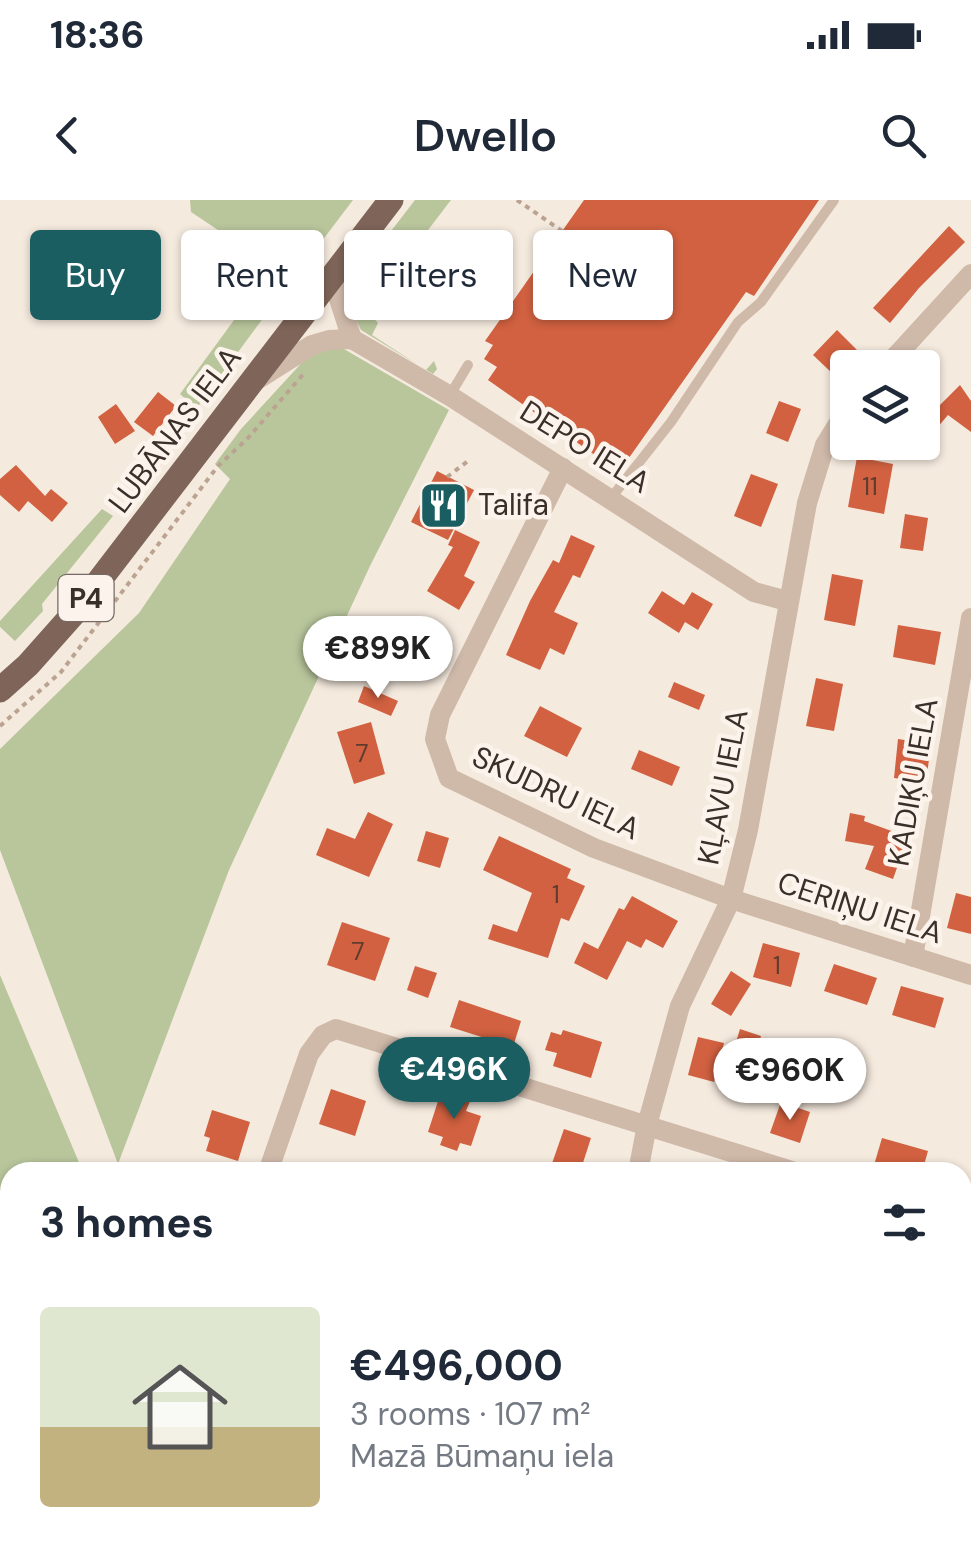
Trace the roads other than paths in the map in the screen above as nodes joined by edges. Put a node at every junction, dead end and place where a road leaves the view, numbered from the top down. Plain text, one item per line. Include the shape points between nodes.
1 (391, 200) edge
2 (834, 200) edge
3 (338, 270) junction
4 (971, 274) edge
5 (352, 339) junction
6 (901, 350) edge
7 (468, 365) dead end
8 (253, 382) junction
9 (450, 396) junction
10 (830, 436) edge
11 (562, 468) junction
12 (611, 498) junction
13 (788, 601) junction
14 (971, 618) edge
15 (0, 690) edge
16 (731, 899) junction
17 (913, 957) junction
18 (971, 976) edge
19 (647, 1126) junction
20 (271, 1162) edge
21 (640, 1162) edge
22 (763, 1162) edge

1 - 3 main road, LUBĀNAS IELA / P4
2 - 12 lane
3 - 5 street via 337,293
3 - 8 main road, LUBĀNAS IELA / P4
4 - 6 street
5 - 8 street via 312,345
5 - 9 street, DEPO IELA
7 - 9 lane
8 - 15 main road, LUBĀNAS IELA / P4 via 76,611
9 - 11 street, DEPO IELA
10 - 13 street, KĻAVU IELA via 807,503
11 - 12 street, DEPO IELA
11 - 16 street, SKUDRU IELA via 440,715 435,739 441,758 449,778 594,848
12 - 13 street, DEPO IELA via 754,592
13 - 16 street, KĻAVU IELA
14 - 17 street, KADIĶU IELA
16 - 17 street, CERIŅU IELA
16 - 19 street, KĻAVU IELA via 680,1006
17 - 18 street, CERIŅU IELA
19 - 20 street via 336,1029 308,1054
19 - 21 street, KĻAVU IELA
19 - 22 street

